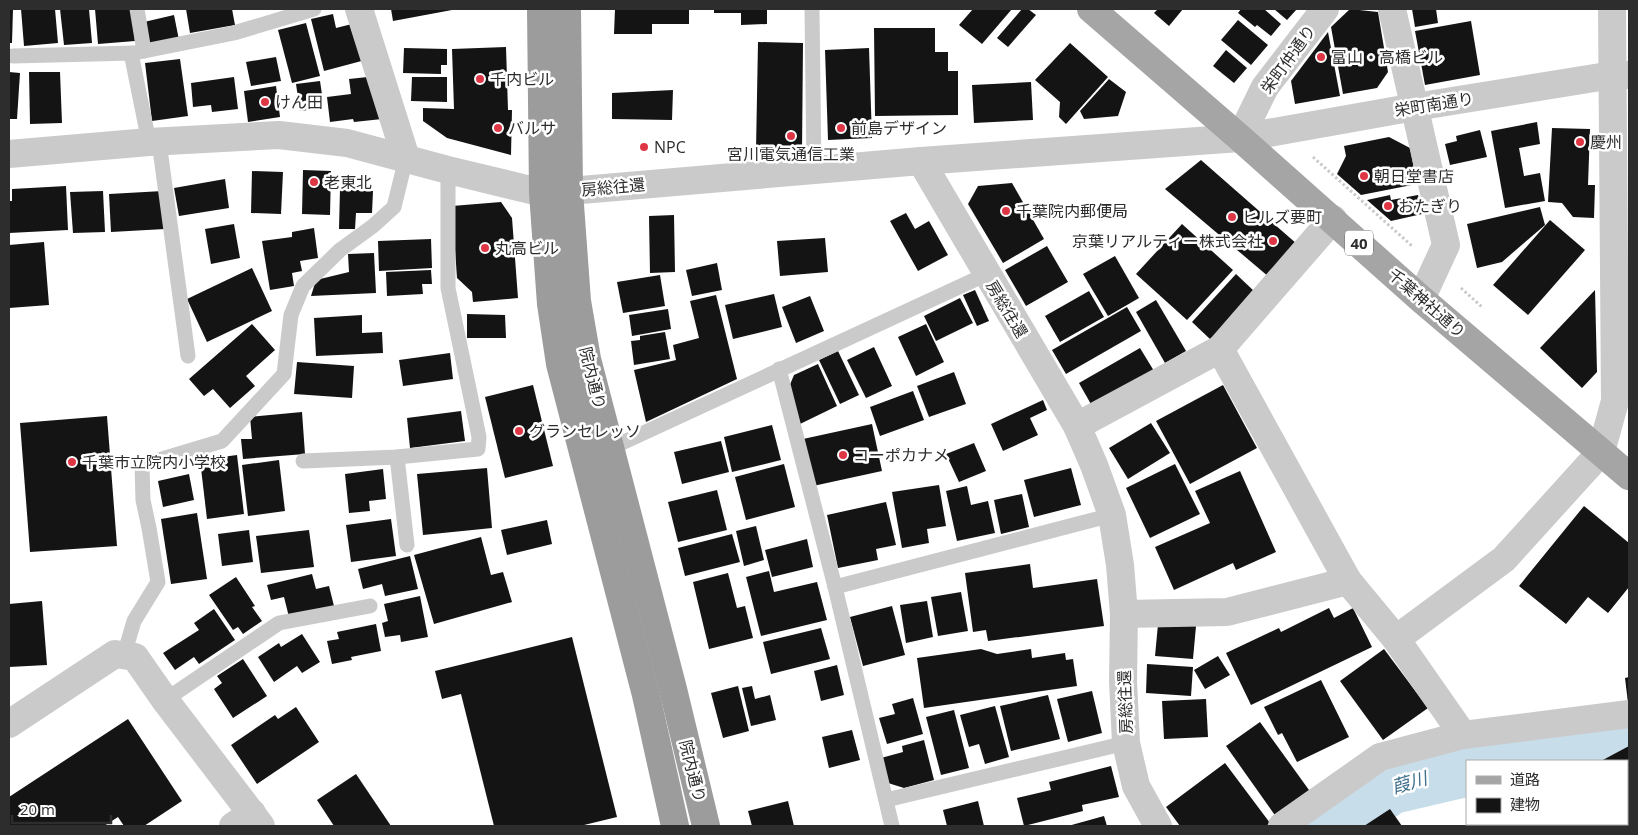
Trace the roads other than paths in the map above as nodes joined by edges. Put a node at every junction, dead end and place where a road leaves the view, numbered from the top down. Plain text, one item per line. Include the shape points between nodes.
1 (137, 9) edge
2 (314, 9) edge
3 (359, 9) edge
4 (541, 9) edge
5 (567, 9) edge
6 (812, 9) edge
7 (1091, 9) edge
8 (1325, 9) edge
9 (1392, 9) edge
10 (1612, 9) edge
11 (138, 52) junction
12 (12, 56) dead end
13 (1621, 75) edge
14 (1415, 107) junction
15 (1240, 138) junction
16 (154, 142) junction
17 (9, 154) edge
18 (406, 158) junction
19 (922, 161) junction
20 (448, 170) junction
21 (814, 171) junction
22 (556, 192) junction
23 (1333, 219) junction
24 (987, 274) junction
25 (1421, 299) junction
26 (1220, 349) junction
27 (188, 356) dead end
28 (779, 369) junction
29 (1077, 426) junction
30 (611, 448) junction
31 (1601, 452) junction
32 (397, 457) junction
33 (303, 461) dead end
34 (1629, 476) edge
35 (1112, 515) junction
36 (407, 545) dead end
37 (1348, 581) junction
38 (835, 587) junction
39 (370, 606) dead end
40 (1124, 614) junction
41 (1396, 639) junction
42 (124, 655) junction
43 (165, 700) junction
44 (1629, 714) edge
45 (9, 724) edge
46 (1463, 735) junction
47 (1126, 743) junction
48 (886, 800) junction
49 (249, 822) edge
50 (675, 826) edge
51 (706, 826) edge
52 (892, 826) edge
53 (1158, 826) edge
54 (1282, 826) edge

1 - 11 lane
2 - 11 lane via 234,33
3 - 18 street
4 - 22 highway, 院内通り
5 - 22 highway, 院内通り
6 - 21 lane
7 - 15 main road, 千葉神社通り / 40
8 - 15 street, 栄町仲通り via 1265,87
9 - 14 street
10 - 13 street
11 - 12 lane
11 - 16 lane
13 - 14 street, 栄町南通り
13 - 31 street via 1615,401
14 - 15 street, 栄町南通り
14 - 25 street via 1446,245
15 - 19 street, 栄町南通り
15 - 23 main road, 千葉神社通り / 40
16 - 17 street, 房総往還
16 - 18 street, 房総往還 via 279,135 347,143
16 - 27 lane
18 - 20 street, 房総往還
18 - 42 lane via 394,207 340,250 303,286 292,315 284,374 222,441 142,465 143,500 158,582 134,621
19 - 21 street, 房総往還
19 - 24 street, 房総往還
20 - 22 street, 房総往還
20 - 32 lane via 448,288 479,437 478,449
21 - 22 street, 房総往還
22 - 30 highway, 院内通り via 587,359
22 - 50 highway, 院内通り via 550,304 560,364 646,694
23 - 25 main road, 千葉神社通り / 40
23 - 26 street
24 - 28 lane
24 - 29 street, 房総往還
25 - 31 main road, 千葉神社通り / 40
26 - 29 street
26 - 37 street
28 - 30 lane
28 - 38 lane
29 - 35 street, 房総往還
30 - 51 highway, 院内通り
31 - 34 main road, 千葉神社通り / 40
31 - 41 street via 1504,559
32 - 33 lane
32 - 36 lane
35 - 38 lane
35 - 40 street, 房総往還
37 - 40 street via 1226,612
37 - 41 street
38 - 48 lane
39 - 43 lane via 279,623
40 - 47 street, 房総往還
41 - 46 street
42 - 43 street via 135,657
42 - 45 street via 115,654
43 - 49 street
44 - 46 street
46 - 54 street via 1380,757
47 - 48 lane
47 - 53 street, 房総往還 via 1136,786
48 - 52 lane

